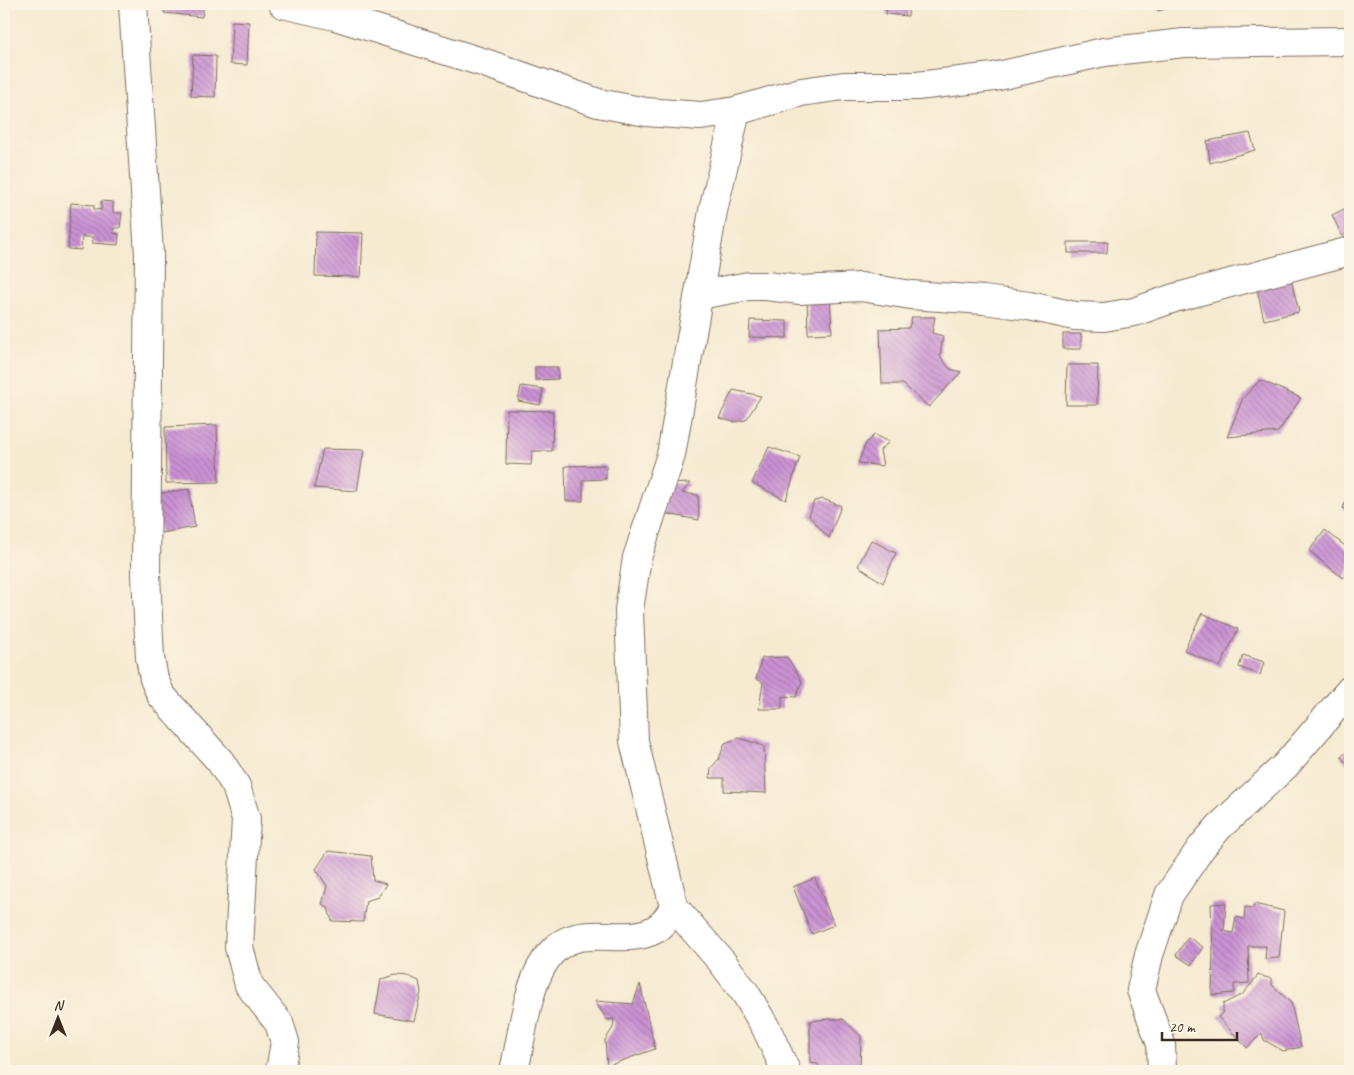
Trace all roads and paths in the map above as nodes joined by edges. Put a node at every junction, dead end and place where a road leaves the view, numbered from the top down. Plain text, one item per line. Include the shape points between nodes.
1 (133, 4) edge
2 (283, 4) edge
3 (1350, 41) edge
4 (736, 111) junction
5 (1350, 251) edge
6 (699, 295) junction
7 (1350, 690) edge
8 (674, 907) junction
9 (280, 1071) edge
10 (514, 1071) edge
11 (786, 1071) edge
12 (1162, 1071) edge

1 - 9 street via 148,254 146,574 150,658 161,695 220,761 236,786 246,819 239,947 249,985 279,1023 284,1042
2 - 4 street via 335,16 598,102 646,112 682,115
3 - 4 street via 1184,43 1104,52 994,77 917,86 844,86 801,92
4 - 6 street via 713,211
5 - 6 street via 1174,298 1134,312 1104,317 1075,316 1029,306 860,287 800,290 749,286
6 - 8 street via 671,455 637,558 629,610 634,741
7 - 12 street via 1286,765 1213,834 1168,895 1141,990 1161,1044
8 - 10 street via 655,930 640,935 592,935 565,941 546,959 536,977
8 - 11 street via 746,994

